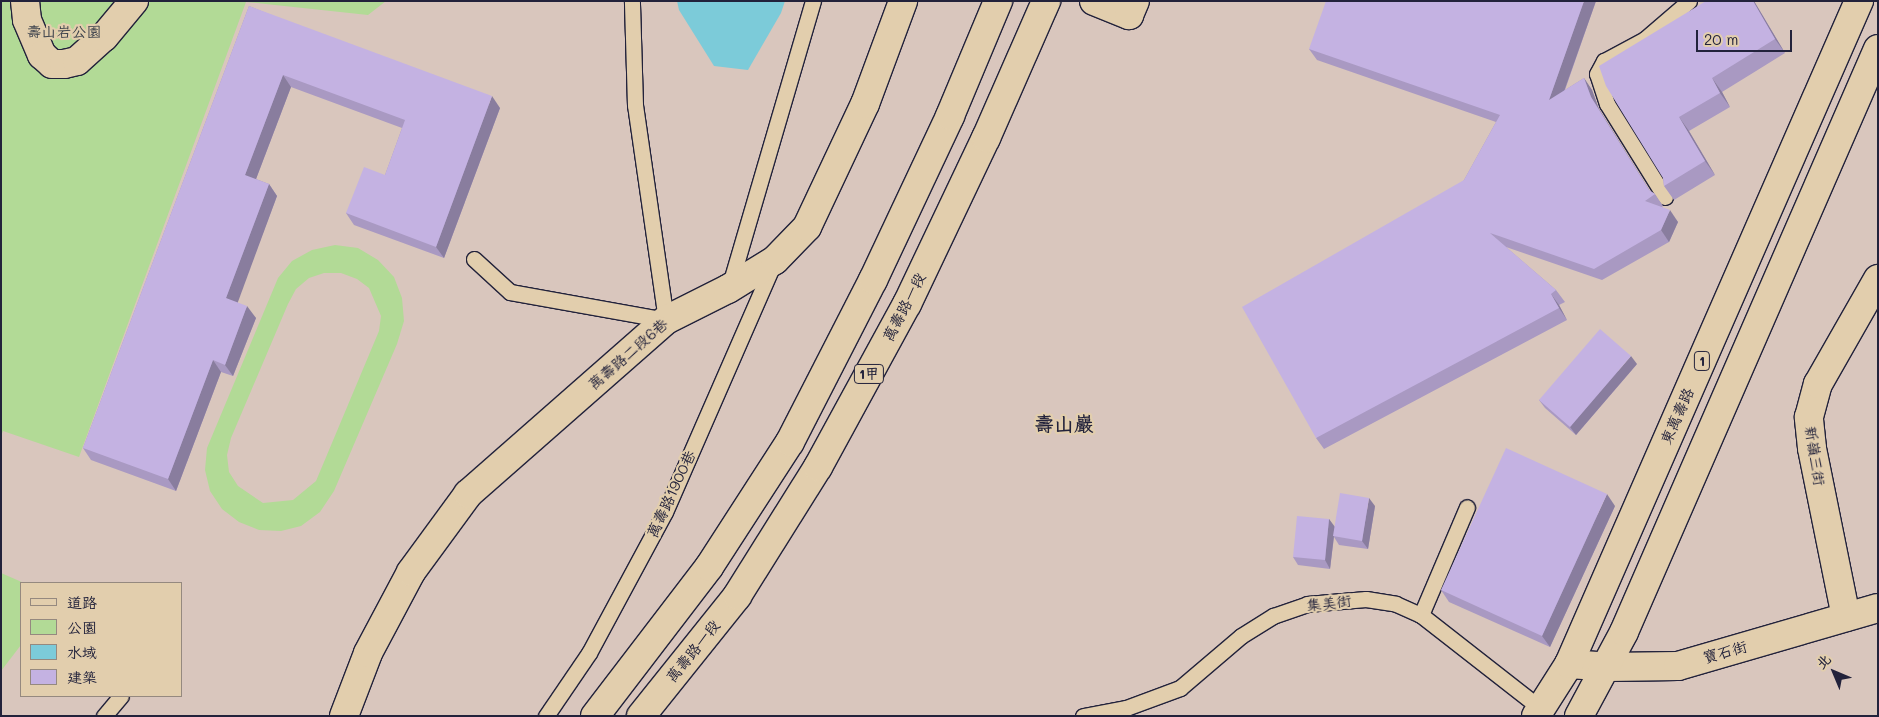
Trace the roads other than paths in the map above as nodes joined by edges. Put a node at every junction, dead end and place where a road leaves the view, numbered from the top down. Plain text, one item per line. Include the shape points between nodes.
1 (25, 1) edge
2 (134, 1) edge
3 (632, 1) edge
4 (813, 1) edge
5 (903, 1) edge
6 (998, 1) edge
7 (1046, 1) edge
8 (1094, 1) edge
9 (1135, 1) edge
10 (1689, 1) edge
11 (1859, 1) edge
12 (1878, 49) edge
13 (1665, 197) edge
14 (474, 259) dead end
15 (774, 260) junction
16 (1878, 278) edge
17 (728, 289) junction
18 (666, 320) junction
19 (1467, 507) dead end
20 (1878, 608) edge
21 (1421, 615) junction
22 (1846, 617) junction
23 (1569, 664) junction
24 (1608, 667) junction
25 (120, 697) edge
26 (1542, 713) edge
27 (104, 716) edge
28 (344, 716) edge
29 (546, 716) edge
30 (595, 716) edge
31 (641, 716) edge
32 (1082, 716) edge
33 (1579, 716) edge

1 - 2 main road via 27,20 42,55 52,64 77,61 104,37
3 - 18 lane via 635,105
4 - 17 lane
5 - 15 main road, 萬壽路二段6巷 via 865,104 807,228
6 - 30 main road, 1甲 via 950,116 873,280 790,442 708,568
7 - 31 main road, 萬壽路一段 / 1甲 via 986,138 907,304 818,467 737,596
8 - 9 main road via 1129,15
10 - 13 lane via 1645,39 1604,60 1597,74 1608,104
11 - 23 main road, 東萬壽路 / 1
12 - 24 main road
14 - 18 lane via 510,292
15 - 17 main road, 萬壽路二段6巷
15 - 29 lane, 萬壽路1900巷 via 665,512 589,653
16 - 22 main road, 新嶺三街 via 1818,384 1808,417
17 - 18 main road, 萬壽路二段6巷
18 - 28 main road, 萬壽路二段6巷 via 468,494 411,572 368,653
19 - 21 lane
20 - 22 main road, 寶石街
21 - 26 lane, 集美街
21 - 32 lane, 集美街 via 1396,604 1366,599 1307,604 1273,616 1241,636 1180,688 1126,708
22 - 24 main road, 寶石街 via 1678,666
23 - 24 main road, 寶石街
23 - 26 main road, 東萬壽路 / 1
24 - 33 main road
25 - 27 lane

